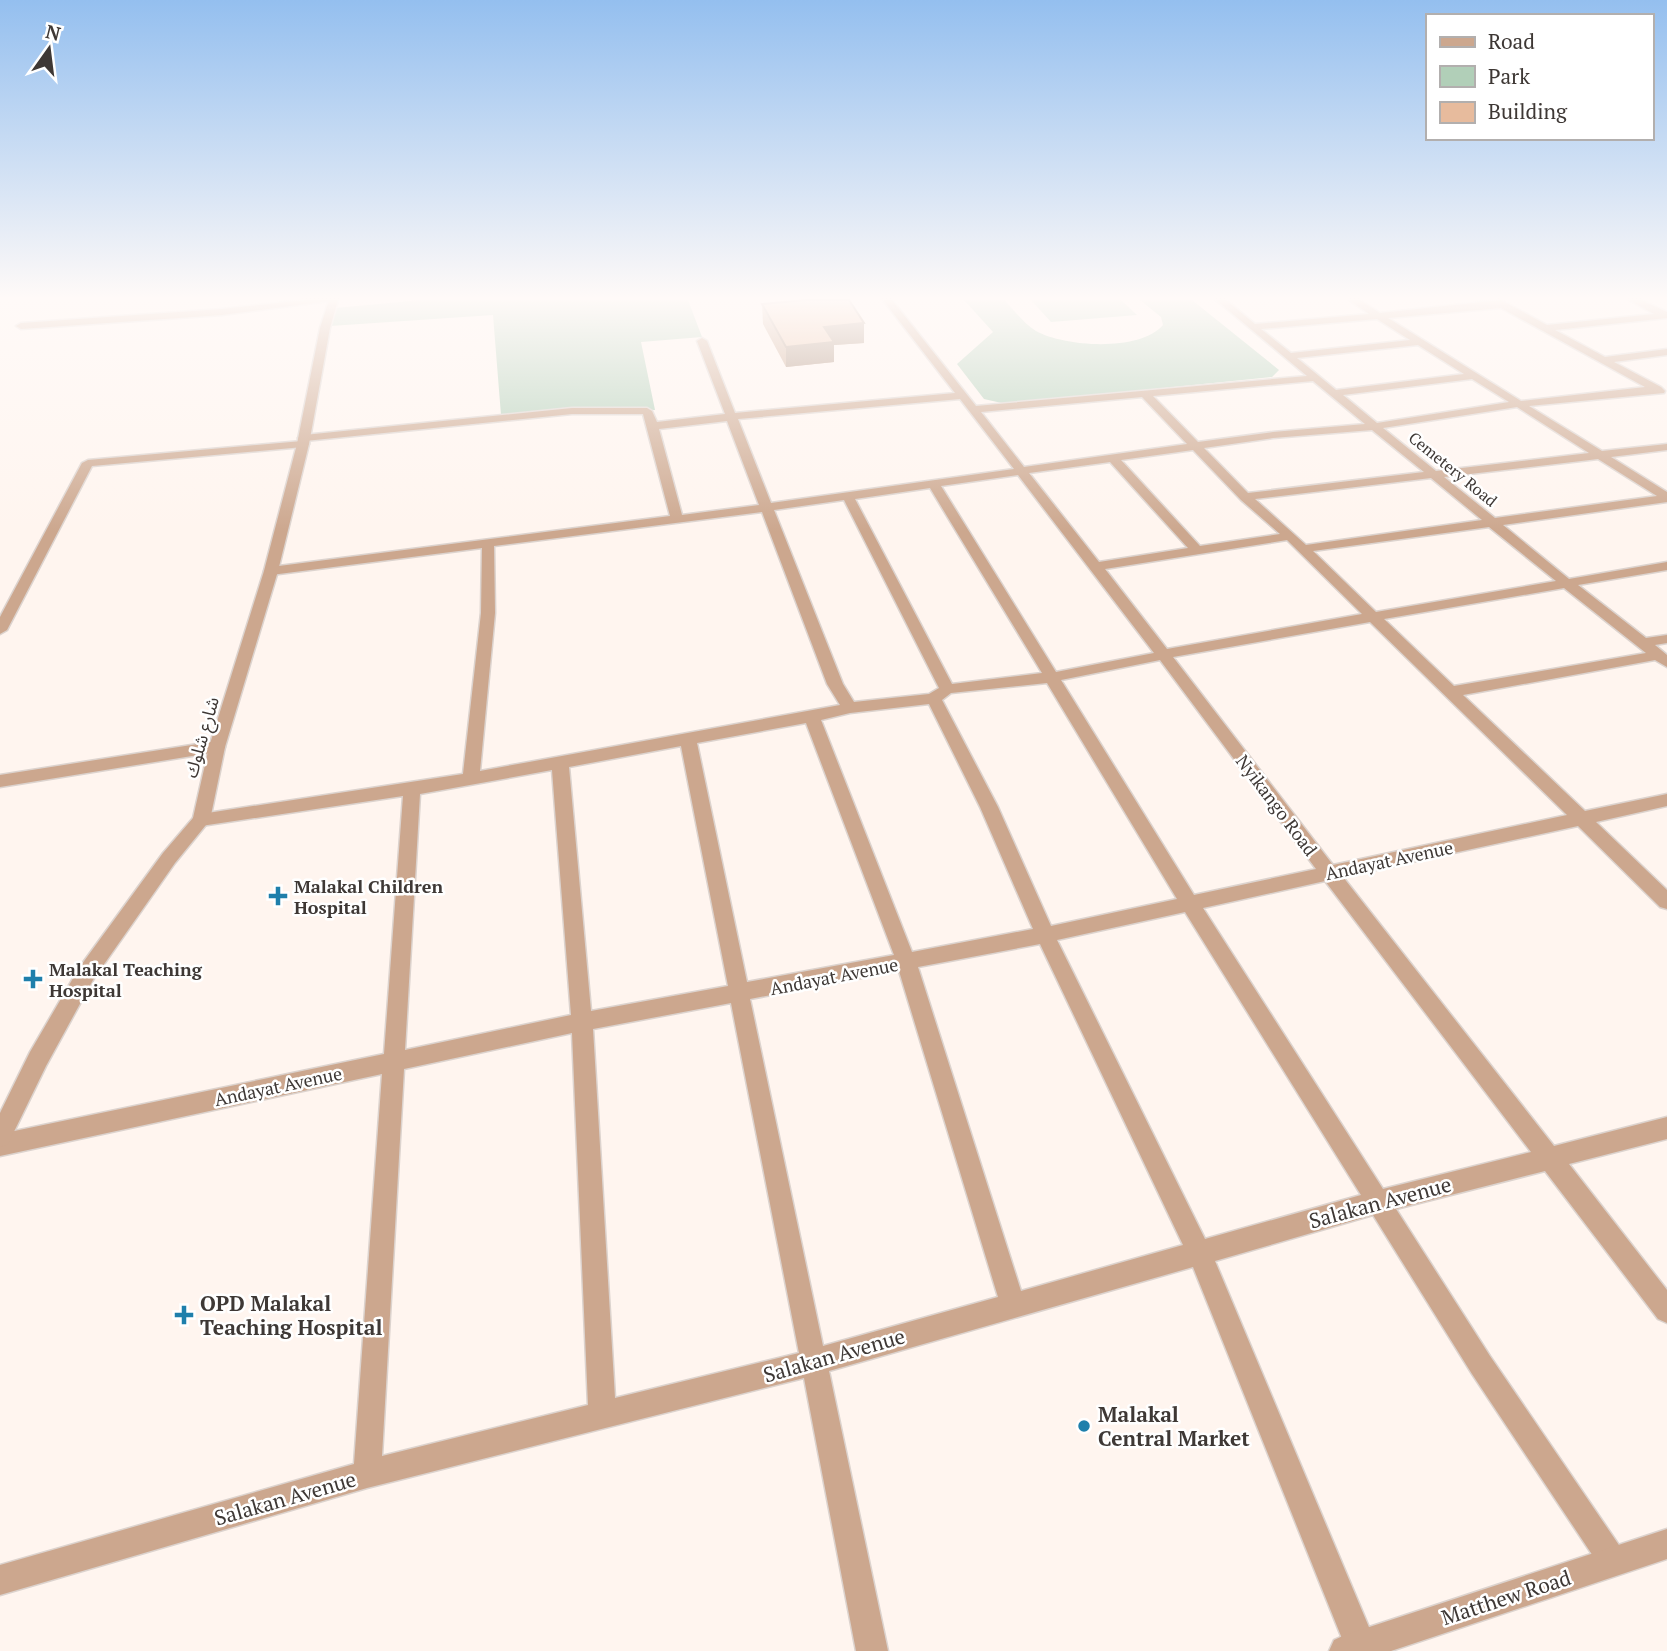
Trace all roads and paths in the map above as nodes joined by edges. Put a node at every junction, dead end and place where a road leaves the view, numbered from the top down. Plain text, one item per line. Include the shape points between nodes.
1 (316, 377) edge
2 (716, 377) edge
3 (947, 377) edge
4 (1466, 377) edge
5 (1476, 377) edge
6 (1634, 377) edge
7 (1317, 378) joint
8 (1662, 392) edge
9 (1144, 393) junction
10 (1336, 393) junction
11 (967, 403) junction
12 (1518, 404) junction
13 (732, 417) junction
14 (653, 426) junction
15 (1376, 426) junction
16 (304, 441) junction
17 (1194, 446) junction
18 (1667, 447) edge
19 (1602, 456) junction
20 (1113, 458) junction
21 (1020, 471) junction
22 (1436, 475) junction
23 (933, 484) junction
24 (848, 496) junction
25 (1245, 497) junction
26 (1667, 498) edge
27 (765, 508) junction
28 (677, 519) junction
29 (1492, 521) junction
30 (1290, 536) junction
31 (488, 544) junction
32 (1302, 549) junction
33 (1197, 550) junction
34 (1096, 566) junction
35 (1667, 566) edge
36 (271, 571) junction
37 (1565, 582) junction
38 (1371, 616) junction
39 (0, 629) edge
40 (1667, 639) edge
41 (1643, 643) junction
42 (1161, 654) junction
43 (1663, 658) edge
44 (1053, 677) junction
45 (1450, 692) junction
46 (940, 694) junction
47 (850, 708) junction
48 (812, 718) junction
49 (688, 740) junction
50 (217, 747) junction
51 (560, 762) junction
52 (471, 778) junction
53 (0, 781) edge
54 (412, 789) junction
55 (1667, 800) edge
56 (1581, 817) junction
57 (201, 820) junction
58 (1329, 873) junction
59 (1667, 902) edge
60 (1189, 904) junction
61 (1045, 934) junction
62 (906, 962) junction
63 (740, 994) junction
64 (582, 1022) junction
65 (393, 1062) junction
66 (1667, 1128) edge
67 (0, 1136) edge
68 (0, 1145) edge
69 (1550, 1157) junction
70 (1379, 1202) junction
71 (1199, 1252) junction
72 (1013, 1304) junction
73 (1667, 1310) edge
74 (814, 1362) junction
75 (602, 1415) junction
76 (367, 1474) junction
77 (1667, 1544) edge
78 (1613, 1561) junction
79 (0, 1580) edge
80 (1356, 1649) edge
81 (872, 1651) edge

1 - 16 street, شارع شلوك
2 - 13 street
3 - 11 street, Nyikango Road
4 - 10 street
5 - 12 street
6 - 8 street
7 - 9 street
7 - 10 street, Cemetery Road
8 - 12 street
9 - 11 street
9 - 17 street
10 - 15 street, Cemetery Road
11 - 13 street
11 - 21 street, Nyikango Road
12 - 15 street
12 - 19 street
13 - 14 street
13 - 27 street
14 - 16 street via 647,411 572,411
14 - 28 street
15 - 17 street
15 - 22 street, Cemetery Road
16 - 36 street, شارع شلوك
16 - 39 street via 88,463
17 - 20 street
17 - 25 street
18 - 19 street
19 - 22 street
19 - 26 street
20 - 21 street
20 - 33 street
21 - 23 street
21 - 34 street, Nyikango Road
22 - 25 street
22 - 29 street, Cemetery Road
23 - 24 street
23 - 44 street
24 - 27 street
24 - 46 street
25 - 30 street
26 - 29 street
27 - 28 street
27 - 47 street via 835,684
28 - 31 street
29 - 32 street
29 - 37 street, Cemetery Road
30 - 32 street
30 - 33 street
31 - 36 street
31 - 52 street via 488,613
32 - 38 street
33 - 34 street
34 - 42 street, Nyikango Road
35 - 37 street
36 - 50 street, شارع شلوك
37 - 38 street
37 - 41 street, Cemetery Road
38 - 42 street
38 - 45 street
40 - 41 street
41 - 43 street, Cemetery Road
42 - 44 street
42 - 58 street, Nyikango Road
43 - 45 street
44 - 46 street
44 - 60 street
45 - 56 street
46 - 47 street
46 - 61 street via 941,708
47 - 48 street
48 - 49 street
48 - 62 street
49 - 51 street
49 - 63 street
50 - 53 street
50 - 57 street, شارع شلوك
51 - 52 street
51 - 64 street
52 - 54 street
54 - 57 street
54 - 65 street
55 - 56 street, Andayat Avenue
56 - 58 street, Andayat Avenue
56 - 59 street
57 - 67 street, شارع شلوك via 86,974
58 - 60 street, Andayat Avenue
58 - 69 street, Nyikango Road
60 - 61 street, Andayat Avenue
60 - 70 street
61 - 62 street, Andayat Avenue
61 - 71 street
62 - 63 street, Andayat Avenue
62 - 72 street
63 - 64 street, Andayat Avenue
63 - 74 street
64 - 65 street, Andayat Avenue
64 - 75 street
65 - 68 street, Andayat Avenue
65 - 76 street
66 - 69 street, Salakan Avenue
69 - 70 street, Salakan Avenue
69 - 73 street, Nyikango Road
70 - 71 street, Salakan Avenue
70 - 78 street via 1481,1365
71 - 72 street, Salakan Avenue
71 - 80 street
72 - 74 street, Salakan Avenue
74 - 75 street, Salakan Avenue
74 - 81 street
75 - 76 street, Salakan Avenue
76 - 79 street, Salakan Avenue
77 - 78 street, Matthew Road
78 - 80 street, Matthew Road

